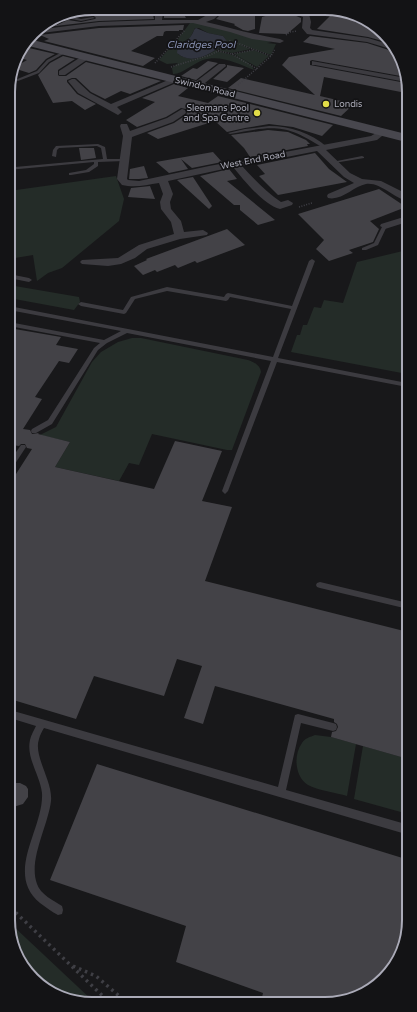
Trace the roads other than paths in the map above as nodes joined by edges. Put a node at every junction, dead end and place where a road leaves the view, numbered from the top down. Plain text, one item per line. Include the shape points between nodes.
1 (159, 15) edge
2 (210, 15) edge
3 (303, 15) edge
4 (72, 18) edge
5 (93, 18) dead end
6 (61, 22) edge
7 (158, 22) junction
8 (197, 22) junction
9 (69, 27) junction
10 (46, 30) edge
11 (280, 41) road end
12 (32, 43) edge
13 (387, 46) edge
14 (65, 52) junction
15 (87, 57) junction
16 (315, 63) dead end
17 (222, 66) dead end
18 (62, 73) dead end
19 (400, 79) edge
20 (18, 80) dead end
21 (174, 80) junction
22 (72, 81) dead end
23 (197, 85) junction
24 (182, 112) dead end
25 (124, 126) dead end
26 (383, 132) junction
27 (230, 133) dead end
28 (128, 136) junction
29 (402, 137) edge
30 (322, 147) junction
31 (54, 156) dead end
32 (362, 157) dead end
33 (105, 160) junction
34 (124, 160) junction
35 (96, 161) junction
36 (334, 162) junction
37 (236, 164) junction
38 (15, 169) edge
39 (71, 174) dead end
40 (163, 179) junction
41 (360, 182) junction
42 (402, 195) edge
43 (332, 196) dead end
44 (288, 203) dead end
45 (402, 221) edge
46 (385, 226) joint
47 (203, 233) dead end
48 (179, 236) junction
49 (364, 249) dead end
50 (312, 261) dead end
51 (86, 262) dead end
52 (15, 277) edge
53 (29, 280) dead end
54 (81, 304) dead end
55 (294, 308) junction
56 (15, 309) edge
57 (15, 325) edge
58 (126, 331) junction
59 (105, 342) junction
60 (274, 359) junction
61 (402, 384) edge
62 (34, 431) dead end
63 (23, 446) dead end
64 (15, 459) edge
65 (225, 491) dead end
66 (320, 585) dead end
67 (402, 605) edge
68 (15, 715) edge
69 (42, 723) junction
70 (333, 727) dead end
71 (280, 792) junction
72 (402, 828) edge
73 (58, 910) dead end

1 - 7 street
2 - 8 street
3 - 13 street via 306,16 308,31 316,34 368,40
4 - 5 lane via 81,20
6 - 9 street
7 - 8 street
7 - 9 street
8 - 11 street via 248,36
9 - 10 street
12 - 14 main road, Swindon Road
14 - 15 main road, Swindon Road
14 - 20 lane via 48,61 38,72
15 - 18 street
15 - 21 main road, Swindon Road
16 - 19 street
17 - 23 street
21 - 22 street via 114,109 81,91
21 - 23 main road, Swindon Road
23 - 26 main road, Swindon Road
24 - 28 street via 170,120
25 - 28 street
26 - 29 main road, Swindon Road
26 - 30 street, West End Road via 374,138
27 - 30 lane via 280,126 307,136
28 - 34 street
30 - 36 street
30 - 37 street, West End Road
31 - 33 lane via 58,147 93,145 103,147
32 - 36 lane via 347,157
33 - 34 lane
33 - 35 lane
34 - 40 street, West End Road via 122,181 125,183
35 - 38 lane
35 - 39 lane via 96,165 90,170
36 - 41 street via 347,175
37 - 40 street, West End Road
37 - 44 street via 269,200 280,206
40 - 48 street via 168,194 166,209 176,221
41 - 42 street via 378,183
41 - 43 street
45 - 46 street
46 - 49 lane via 376,244
47 - 48 street
48 - 51 street via 143,247 121,261
50 - 55 lane
52 - 53 lane
54 - 55 lane via 124,312 134,298 168,289 226,299 228,295
55 - 60 lane
56 - 58 lane
57 - 59 lane
58 - 59 lane
58 - 60 lane
59 - 62 lane via 96,349 50,422
60 - 61 lane
60 - 65 lane
63 - 64 lane
66 - 67 lane
68 - 69 lane
69 - 71 lane
69 - 73 lane via 34,740 34,750 46,788 46,802 32,853 32,886
70 - 71 lane via 298,718
71 - 72 lane

